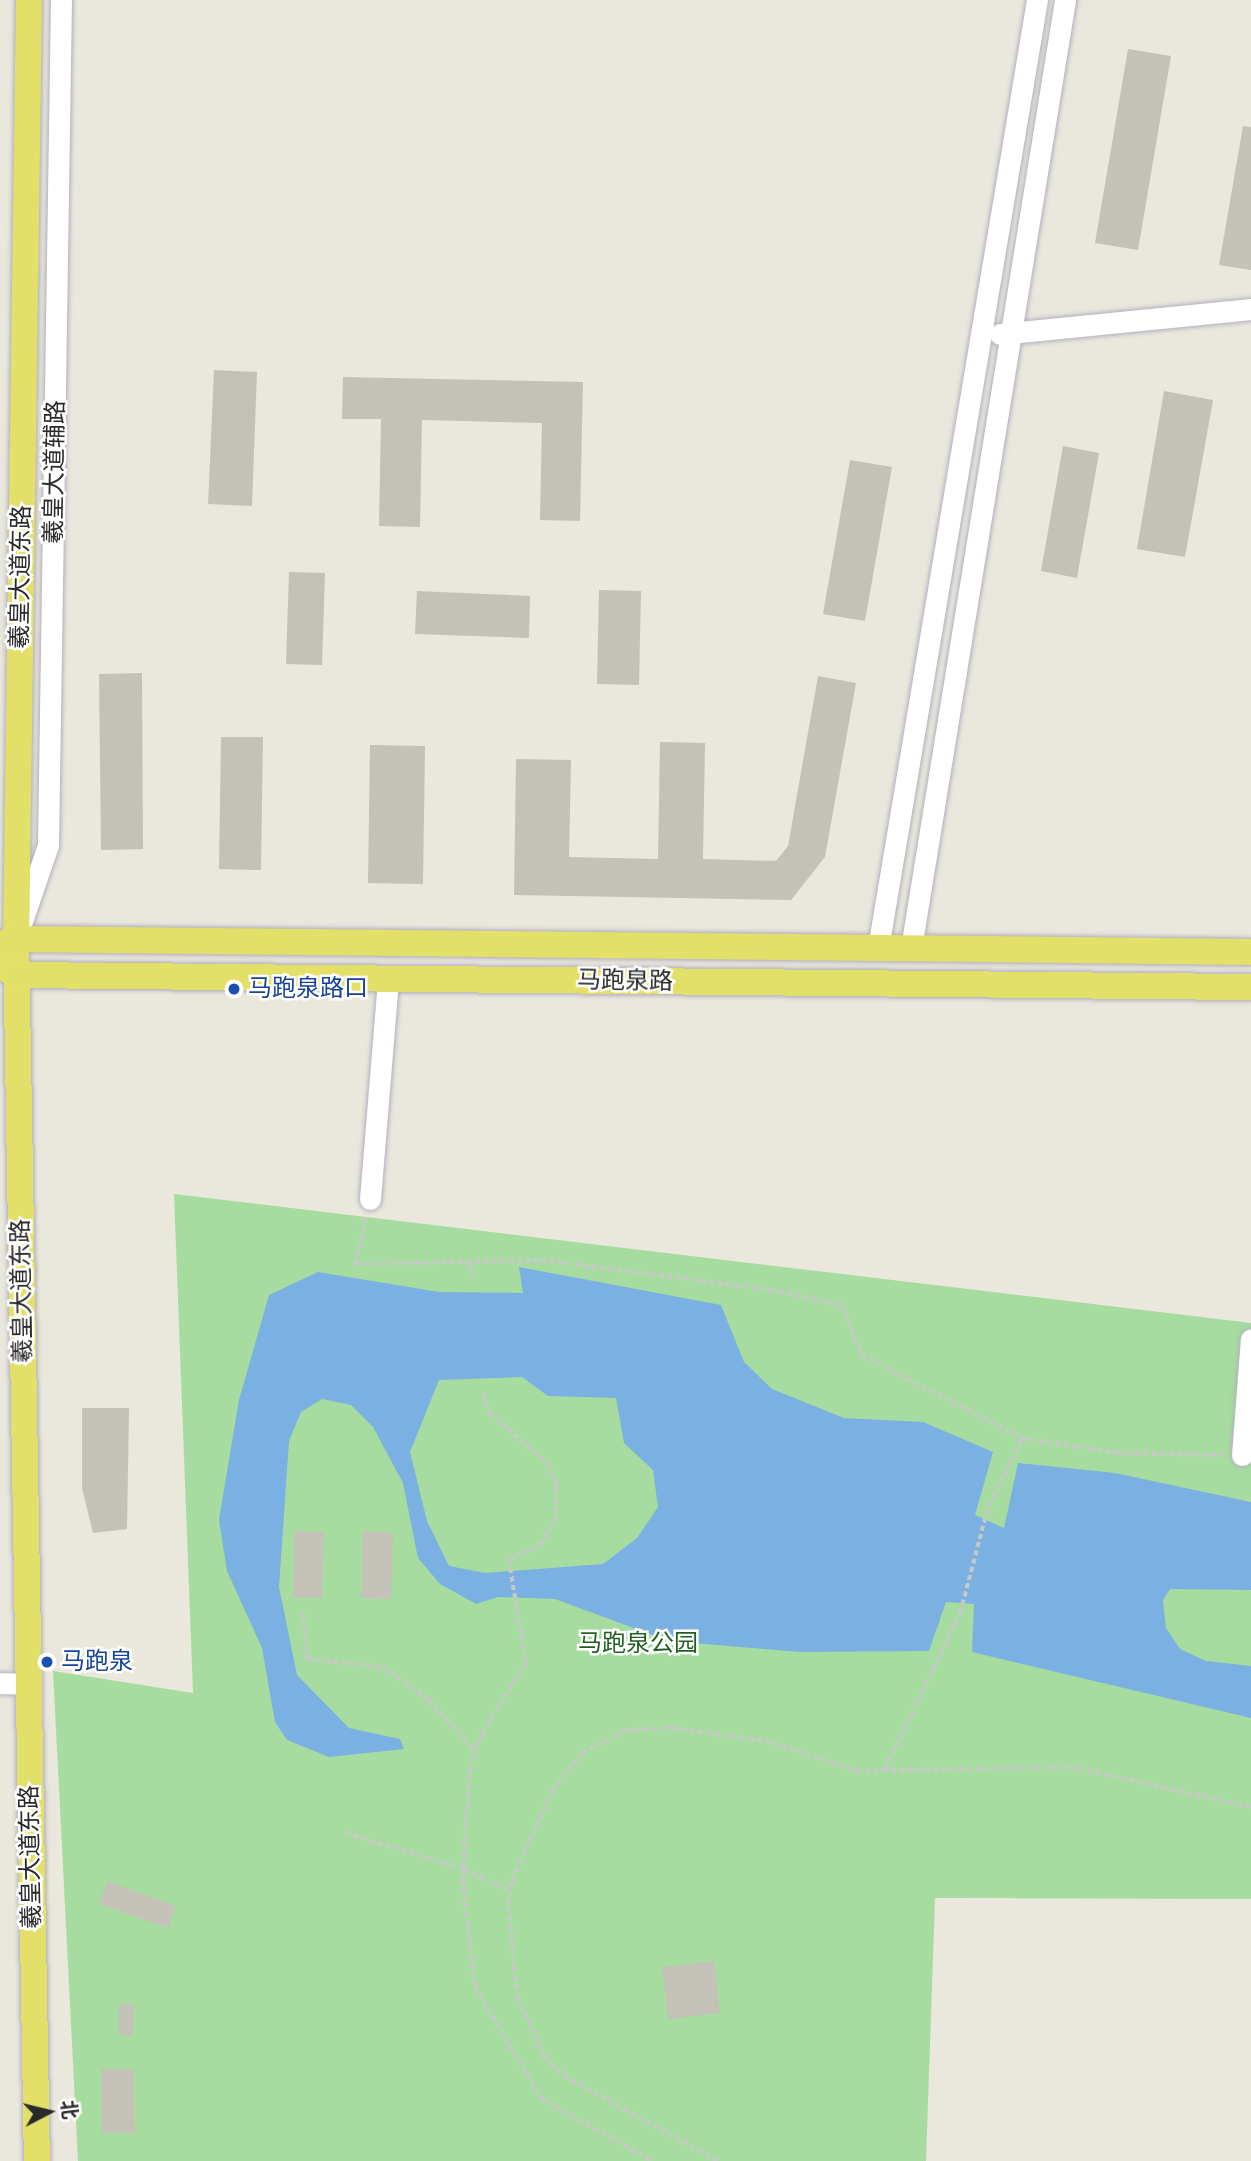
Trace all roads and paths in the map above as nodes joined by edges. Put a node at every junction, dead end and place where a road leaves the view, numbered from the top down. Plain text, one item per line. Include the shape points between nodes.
1 (29, 0) edge
2 (61, 0) edge
3 (1037, 0) edge
4 (1065, 0) edge
5 (1251, 309) edge
6 (1011, 334) junction
7 (981, 335) junction
8 (8, 942) edge
9 (878, 948) junction
10 (911, 948) junction
11 (1251, 952) edge
12 (8, 971) edge
13 (388, 979) junction
14 (1251, 987) edge
15 (370, 1199) joint
16 (470, 1263) junction
17 (473, 1277) dead end
18 (1251, 1339) edge
19 (484, 1394) dead end
20 (1022, 1438) junction
21 (1242, 1455) joint
22 (303, 1612) dead end
23 (0, 1683) edge
24 (27, 1684) junction
25 (475, 1751) junction
26 (885, 1770) junction
27 (1251, 1807) edge
28 (345, 1833) dead end
29 (464, 1869) junction
30 (511, 1891) junction
31 (37, 2161) edge
32 (653, 2161) edge
33 (717, 2161) edge

1 - 8 main road, 羲皇大道东路
2 - 8 street, 羲皇大道辅路 via 48,845
3 - 7 street
4 - 6 street
5 - 6 street
6 - 7 street
6 - 10 street
7 - 9 street
8 - 9 main road, 马跑泉路
8 - 12 main road, 羲皇大道东路
9 - 10 main road, 马跑泉路
10 - 11 main road, 马跑泉路
12 - 13 main road, 马跑泉路
12 - 24 main road, 羲皇大道东路
13 - 14 main road, 马跑泉路
13 - 15 street
15 - 16 path via 356,1264
16 - 17 path
16 - 20 path via 541,1260 779,1291 843,1306 862,1355
18 - 21 street
19 - 25 path via 489,1412 547,1462 556,1482 556,1519 539,1547 509,1560 522,1610 526,1664
20 - 21 path via 1118,1453
20 - 26 path via 986,1514 960,1613
22 - 25 path via 308,1660 383,1667 429,1700
23 - 24 street
24 - 31 main road, 羲皇大道东路
25 - 29 path
26 - 27 path via 1071,1767
26 - 30 path via 828,1764 765,1741 673,1728 626,1731 582,1753 552,1791
28 - 29 path
29 - 30 path
29 - 32 path via 475,1987 511,2054 542,2099
30 - 33 path via 517,1997 544,2057 593,2094

